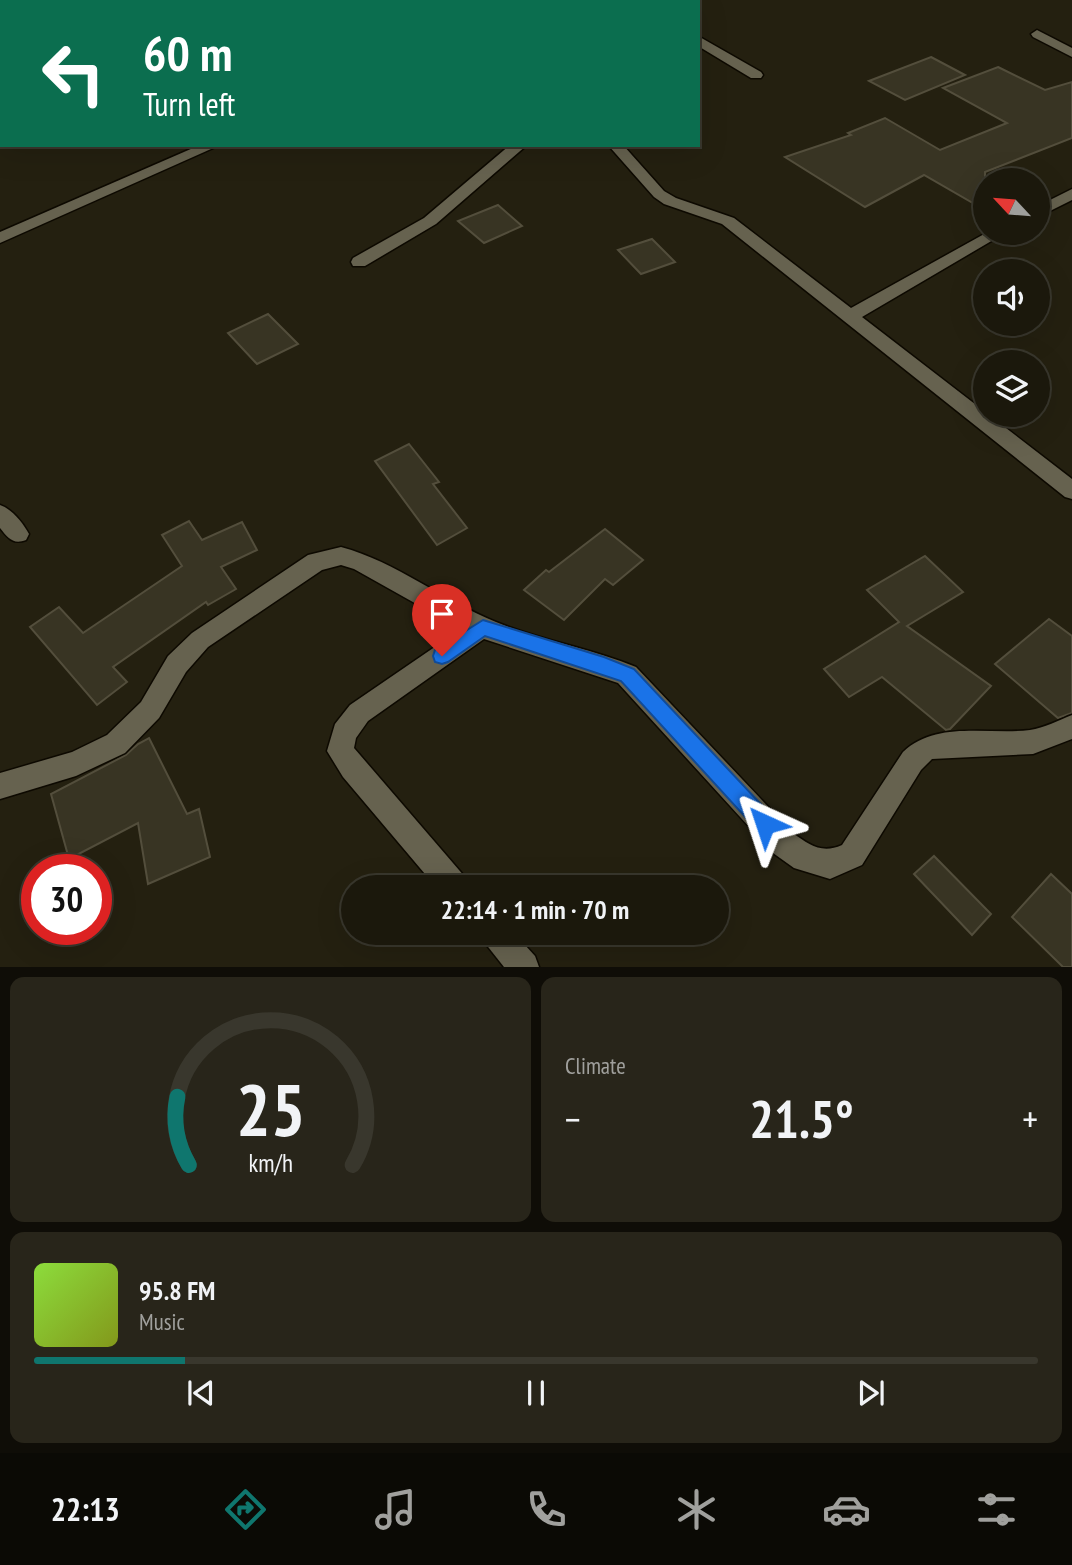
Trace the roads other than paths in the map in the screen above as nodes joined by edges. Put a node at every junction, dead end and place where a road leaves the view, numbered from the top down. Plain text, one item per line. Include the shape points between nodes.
1 (1037, 34) dead end
2 (700, 41) edge
3 (1072, 53) edge
4 (756, 75) dead end
5 (208, 147) edge
6 (517, 147) edge
7 (617, 147) edge
8 (1072, 194) edge
9 (1050, 206) edge
10 (0, 238) edge
11 (976, 245) edge
12 (359, 262) dead end
13 (849, 317) junction
14 (1072, 491) edge
15 (0, 513) edge
16 (18, 534) dead end
17 (483, 627) junction
18 (1072, 727) edge
19 (0, 786) edge
20 (445, 875) edge
21 (505, 945) edge
22 (524, 967) edge

1 - 3 street
2 - 4 street
5 - 10 street
6 - 12 street via 430,221
7 - 13 street via 659,194 728,221
8 - 9 street
11 - 13 street
13 - 14 street
15 - 16 street
17 - 18 street via 627,675 783,843 804,859 830,865 852,855 923,750 936,745 1033,742
17 - 19 street via 359,561 341,556 316,562 200,640 177,664 150,710 116,744 76,763
17 - 20 street via 359,713 344,733 341,751
21 - 22 street

